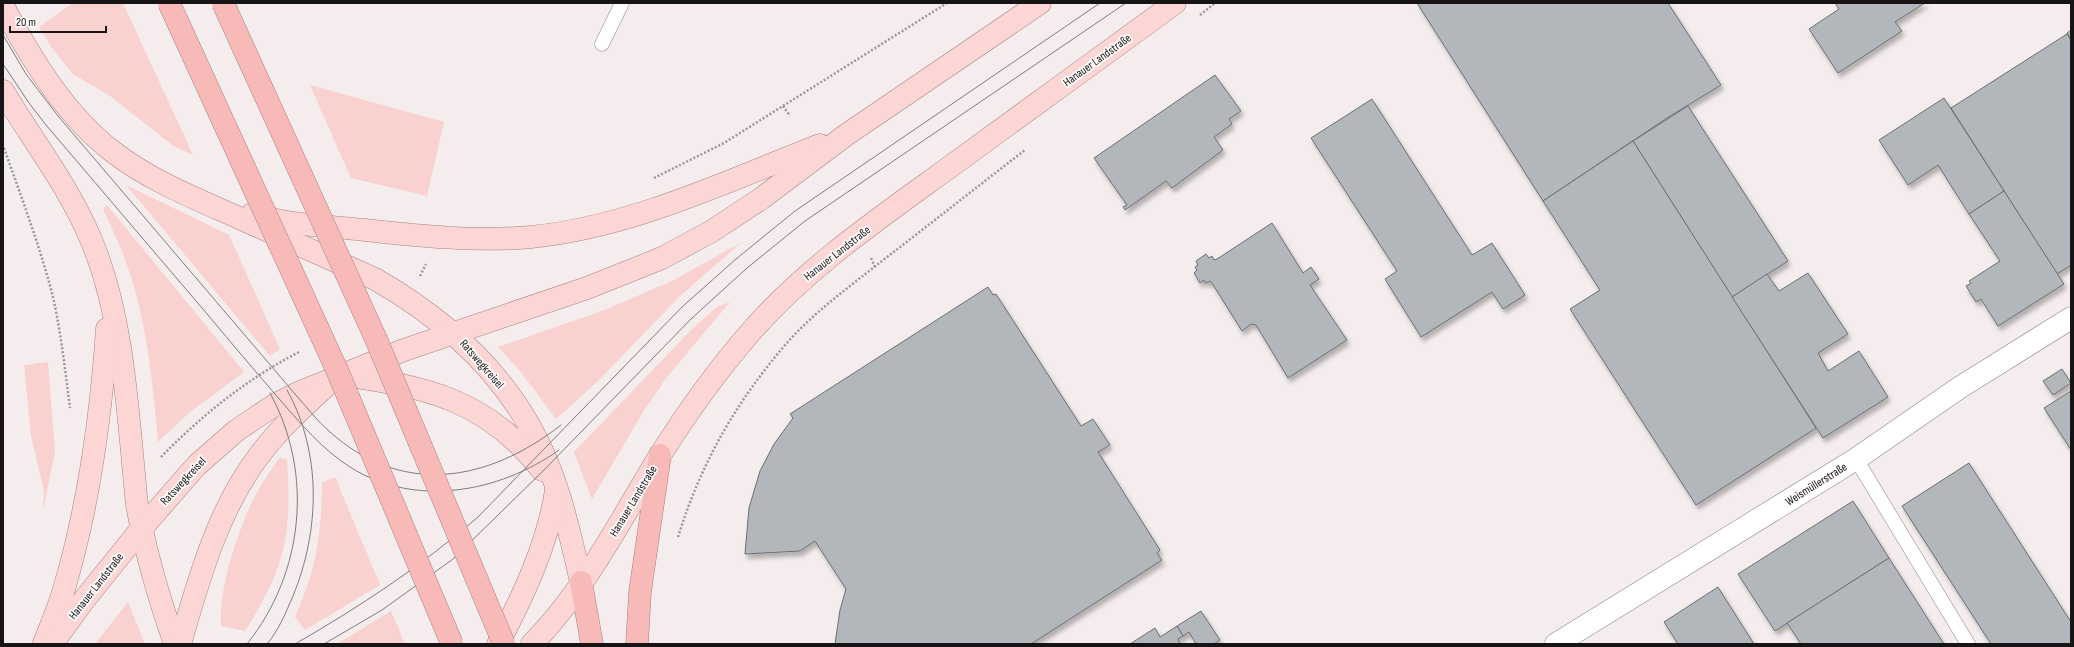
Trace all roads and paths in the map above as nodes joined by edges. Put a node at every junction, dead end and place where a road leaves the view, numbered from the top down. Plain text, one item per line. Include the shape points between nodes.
1 (169, 3) edge
2 (223, 3) edge
3 (622, 3) edge
4 (947, 3) edge
5 (1040, 3) edge
6 (1175, 3) edge
7 (3, 6) edge
8 (602, 44) dead end
9 (3, 90) edge
10 (783, 106) junction
11 (790, 116) dead end
12 (846, 135) junction
13 (3, 144) edge
14 (1029, 147) dead end
15 (678, 167) dead end
16 (182, 192) junction
17 (109, 294) junction
18 (2071, 318) edge
19 (454, 332) junction
20 (300, 351) dead end
21 (338, 377) junction
22 (70, 409) dead end
23 (170, 448) dead end
24 (660, 455) junction
25 (1856, 459) junction
26 (556, 488) junction
27 (142, 528) junction
28 (677, 539) dead end
29 (581, 582) junction
30 (43, 644) edge
31 (52, 644) edge
32 (175, 644) edge
33 (180, 644) edge
34 (452, 644) edge
35 (498, 644) edge
36 (504, 644) edge
37 (532, 644) edge
38 (592, 644) edge
39 (637, 644) edge
40 (1556, 644) edge
41 (1968, 644) edge

1 - 34 highway, bridge via 337,370
2 - 36 highway, bridge via 376,339
3 - 8 lane
4 - 10 path
5 - 12 main road
6 - 24 main road, Hanauer Landstraße via 909,196 793,288 749,334 710,382
7 - 16 main road via 38,68 84,124 111,150 140,170
9 - 17 main road via 81,218
10 - 11 path
10 - 15 path via 724,143
12 - 16 main road via 682,199 621,219 531,237 432,237 305,223 256,215
12 - 19 main road via 762,198 712,231 662,258 587,288
13 - 22 path via 52,294 63,347
14 - 28 path via 825,306 787,343 750,390 707,461
16 - 19 main road via 375,279 403,295
17 - 27 main road via 119,346 137,505
17 - 30 main road via 101,395 85,509 64,590
18 - 25 street, Weismüllerstraße via 1959,388
19 - 21 main road, Ratswegkreisel
19 - 26 main road, Ratswegkreisel via 476,354 516,404 530,426
20 - 23 path via 264,371 225,399 187,430
21 - 26 main road via 411,386 456,402 488,418 520,445
21 - 27 main road, Ratswegkreisel via 281,401 237,430 197,464
21 - 33 main road, Ratswegkreisel via 267,445 232,498 199,580
24 - 29 main road, Hanauer Landstraße
24 - 39 highway via 640,592
25 - 40 street, Weismüllerstraße
25 - 41 lane
26 - 29 main road, Ratswegkreisel
26 - 35 main road via 550,523 515,612
27 - 31 main road, Hanauer Landstraße
27 - 32 main road via 150,570
29 - 37 main road via 566,606
29 - 38 highway

